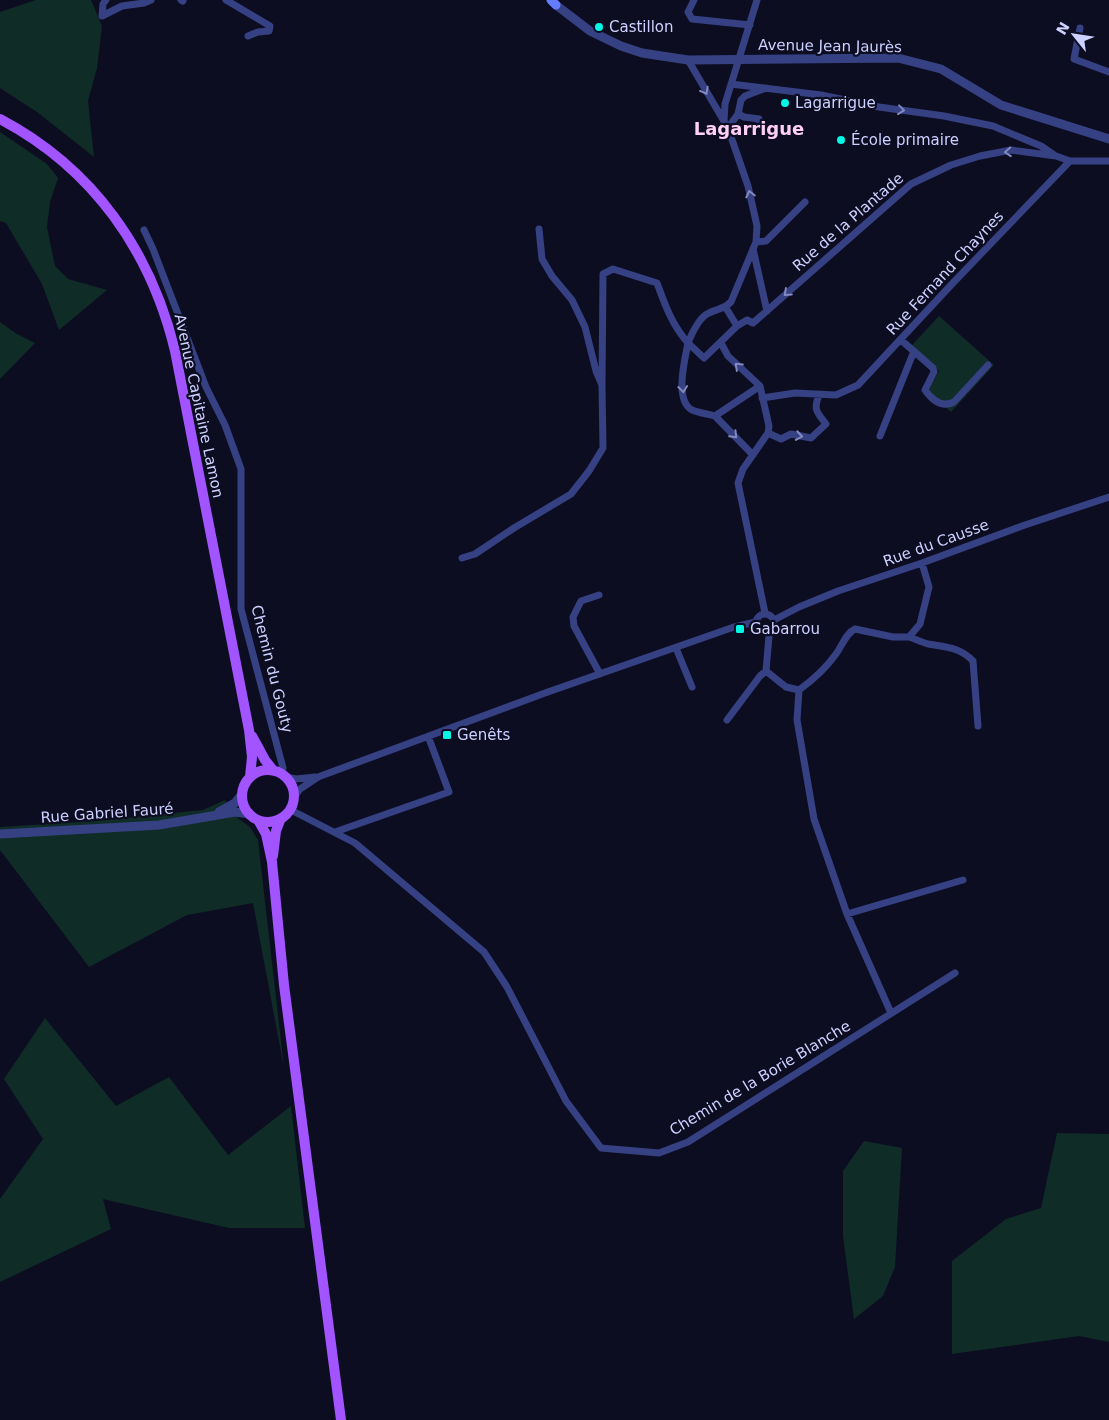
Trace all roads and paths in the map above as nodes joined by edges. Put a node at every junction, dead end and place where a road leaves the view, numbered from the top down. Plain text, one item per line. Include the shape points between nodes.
1 (106, 0) edge
2 (151, 0) edge
3 (226, 0) edge
4 (694, 0) edge
5 (757, 0) edge
6 (554, 2) edge
7 (750, 25) junction
8 (1080, 28) dead end
9 (248, 36) dead end
10 (688, 60) junction
11 (739, 60) junction
12 (1109, 72) edge
13 (731, 84) junction
14 (766, 88) junction
15 (738, 114) junction
16 (0, 119) edge
17 (759, 123) dead end
18 (726, 125) junction
19 (1109, 140) edge
20 (1056, 156) junction
21 (1070, 161) junction
22 (1109, 162) edge
23 (805, 202) dead end
24 (539, 229) dead end
25 (144, 230) dead end
26 (755, 245) junction
27 (726, 308) junction
28 (767, 311) junction
29 (737, 326) junction
30 (901, 340) junction
31 (688, 342) junction
32 (721, 343) junction
33 (914, 351) junction
34 (988, 365) dead end
35 (602, 385) junction
36 (760, 386) junction
37 (819, 395) junction
38 (762, 398) junction
39 (715, 416) junction
40 (768, 433) junction
41 (880, 436) dead end
42 (753, 455) junction
43 (1109, 498) edge
44 (462, 558) dead end
45 (922, 563) junction
46 (599, 595) dead end
47 (765, 613) junction
48 (774, 620) junction
49 (756, 622) junction
50 (768, 631) junction
51 (909, 636) junction
52 (676, 648) junction
53 (766, 671) junction
54 (600, 674) junction
55 (692, 687) dead end
56 (799, 690) junction
57 (727, 720) dead end
58 (978, 726) dead end
59 (249, 730) junction
60 (428, 736) junction
61 (279, 774) junction
62 (250, 777) junction
63 (318, 777) junction
64 (242, 794) junction
65 (293, 798) junction
66 (289, 809) junction
67 (215, 815) junction
68 (254, 817) junction
69 (281, 818) junction
70 (335, 832) junction
71 (0, 834) edge
72 (272, 862) junction
73 (963, 880) dead end
74 (846, 914) junction
75 (955, 973) dead end
76 (891, 1014) junction
77 (341, 1420) edge

1 - 2 street via 102,16 122,6
3 - 9 street via 270,26 269,31
4 - 7 street via 688,12 692,19
5 - 7 street
6 - 10 street, Avenue Jean Jaurès via 590,31 621,46 642,53
7 - 11 street
8 - 12 street via 1074,59
10 - 11 street, Avenue Jean Jaurès
10 -> 18 street
11 - 13 street
11 - 19 street, Avenue Jean Jaurès via 898,58 941,69 1001,105
13 - 14 street
13 - 18 street via 725,104
14 - 15 street via 745,96
14 -> 20 street via 993,126 1042,146
15 - 17 street via 758,119
15 - 18 street
16 - 59 main road, Avenue Capitaine Lamon via 44,146 85,182 117,220 151,278 175,352
26 -> 18 street via 757,226 748,186
20 - 21 street, Rue de la Plantade
20 -> 28 street, Rue de la Plantade via 1011,150 980,156 951,165 912,184
21 - 22 street
21 - 30 street, Rue Fernand Chaynes
23 - 26 street via 766,240
24 - 35 street via 542,259 572,300 589,340
25 - 61 street, Chemin du Gouty via 241,469 241,609 283,768
26 - 27 street
26 - 28 street
27 - 29 street
27 - 31 street via 707,313
28 - 29 street, Rue de la Plantade via 753,323 746,320
29 - 32 street
30 - 33 street
30 - 37 street, Rue Fernand Chaynes via 858,385 836,395
31 - 32 street via 704,358
31 - 35 street via 679,333 657,283 613,269 603,274
31 -> 39 street via 682,377 684,402 692,410
36 -> 32 street via 728,356
33 - 34 street via 933,368 925,390 939,404 954,402
33 - 41 street
35 - 44 street via 603,448 571,494 475,554
36 - 38 street
36 - 39 street
37 - 38 street, Rue Fernand Chaynes via 795,393
40 -> 37 street via 781,439 791,434 811,438 826,424 815,405
38 - 40 street via 770,426
39 -> 42 street
40 - 42 street
42 - 47 street via 738,483
43 - 45 street, Rue du Causse
45 - 48 street, Rue du Causse via 838,591
45 - 51 street via 929,587 920,624
46 - 54 street via 581,601 573,617 574,626
47 - 48 street
47 - 49 street
48 - 50 street
49 - 50 street via 760,630
49 - 52 street
50 - 53 street
51 - 56 street via 850,631 837,653
51 - 58 street via 925,643 958,649 973,661
52 - 54 street
52 - 55 street
53 - 56 street via 786,688
53 - 57 street
54 - 60 street
56 - 74 street via 797,720 814,819
59 - 61 main road, Avenue Capitaine Lamon via 265,760
59 - 62 main road, Avenue Capitaine Lamon
60 - 63 street
60 - 70 street via 449,792
61 - 62 main road via 264,770
61 - 63 street via 296,779
61 - 65 main road via 293,790
62 - 64 main road
63 - 65 street
64 - 67 street, Rue Gabriel Fauré via 235,803
64 - 68 main road via 242,802
65 - 66 main road
66 - 69 main road
66 - 70 street, Chemin de la Borie Blanche
67 - 68 street, Rue Gabriel Fauré via 239,812
67 - 71 street, Rue Gabriel Fauré via 159,825
68 - 69 main road via 266,821
68 - 72 main road via 266,834
69 - 72 main road
70 - 76 street, Chemin de la Borie Blanche via 355,843 484,952 507,987 566,1101 600,1148 659,1153 688,1142
72 - 77 main road via 284,985
73 - 74 street
74 - 76 street
75 - 76 street, Chemin de la Borie Blanche

